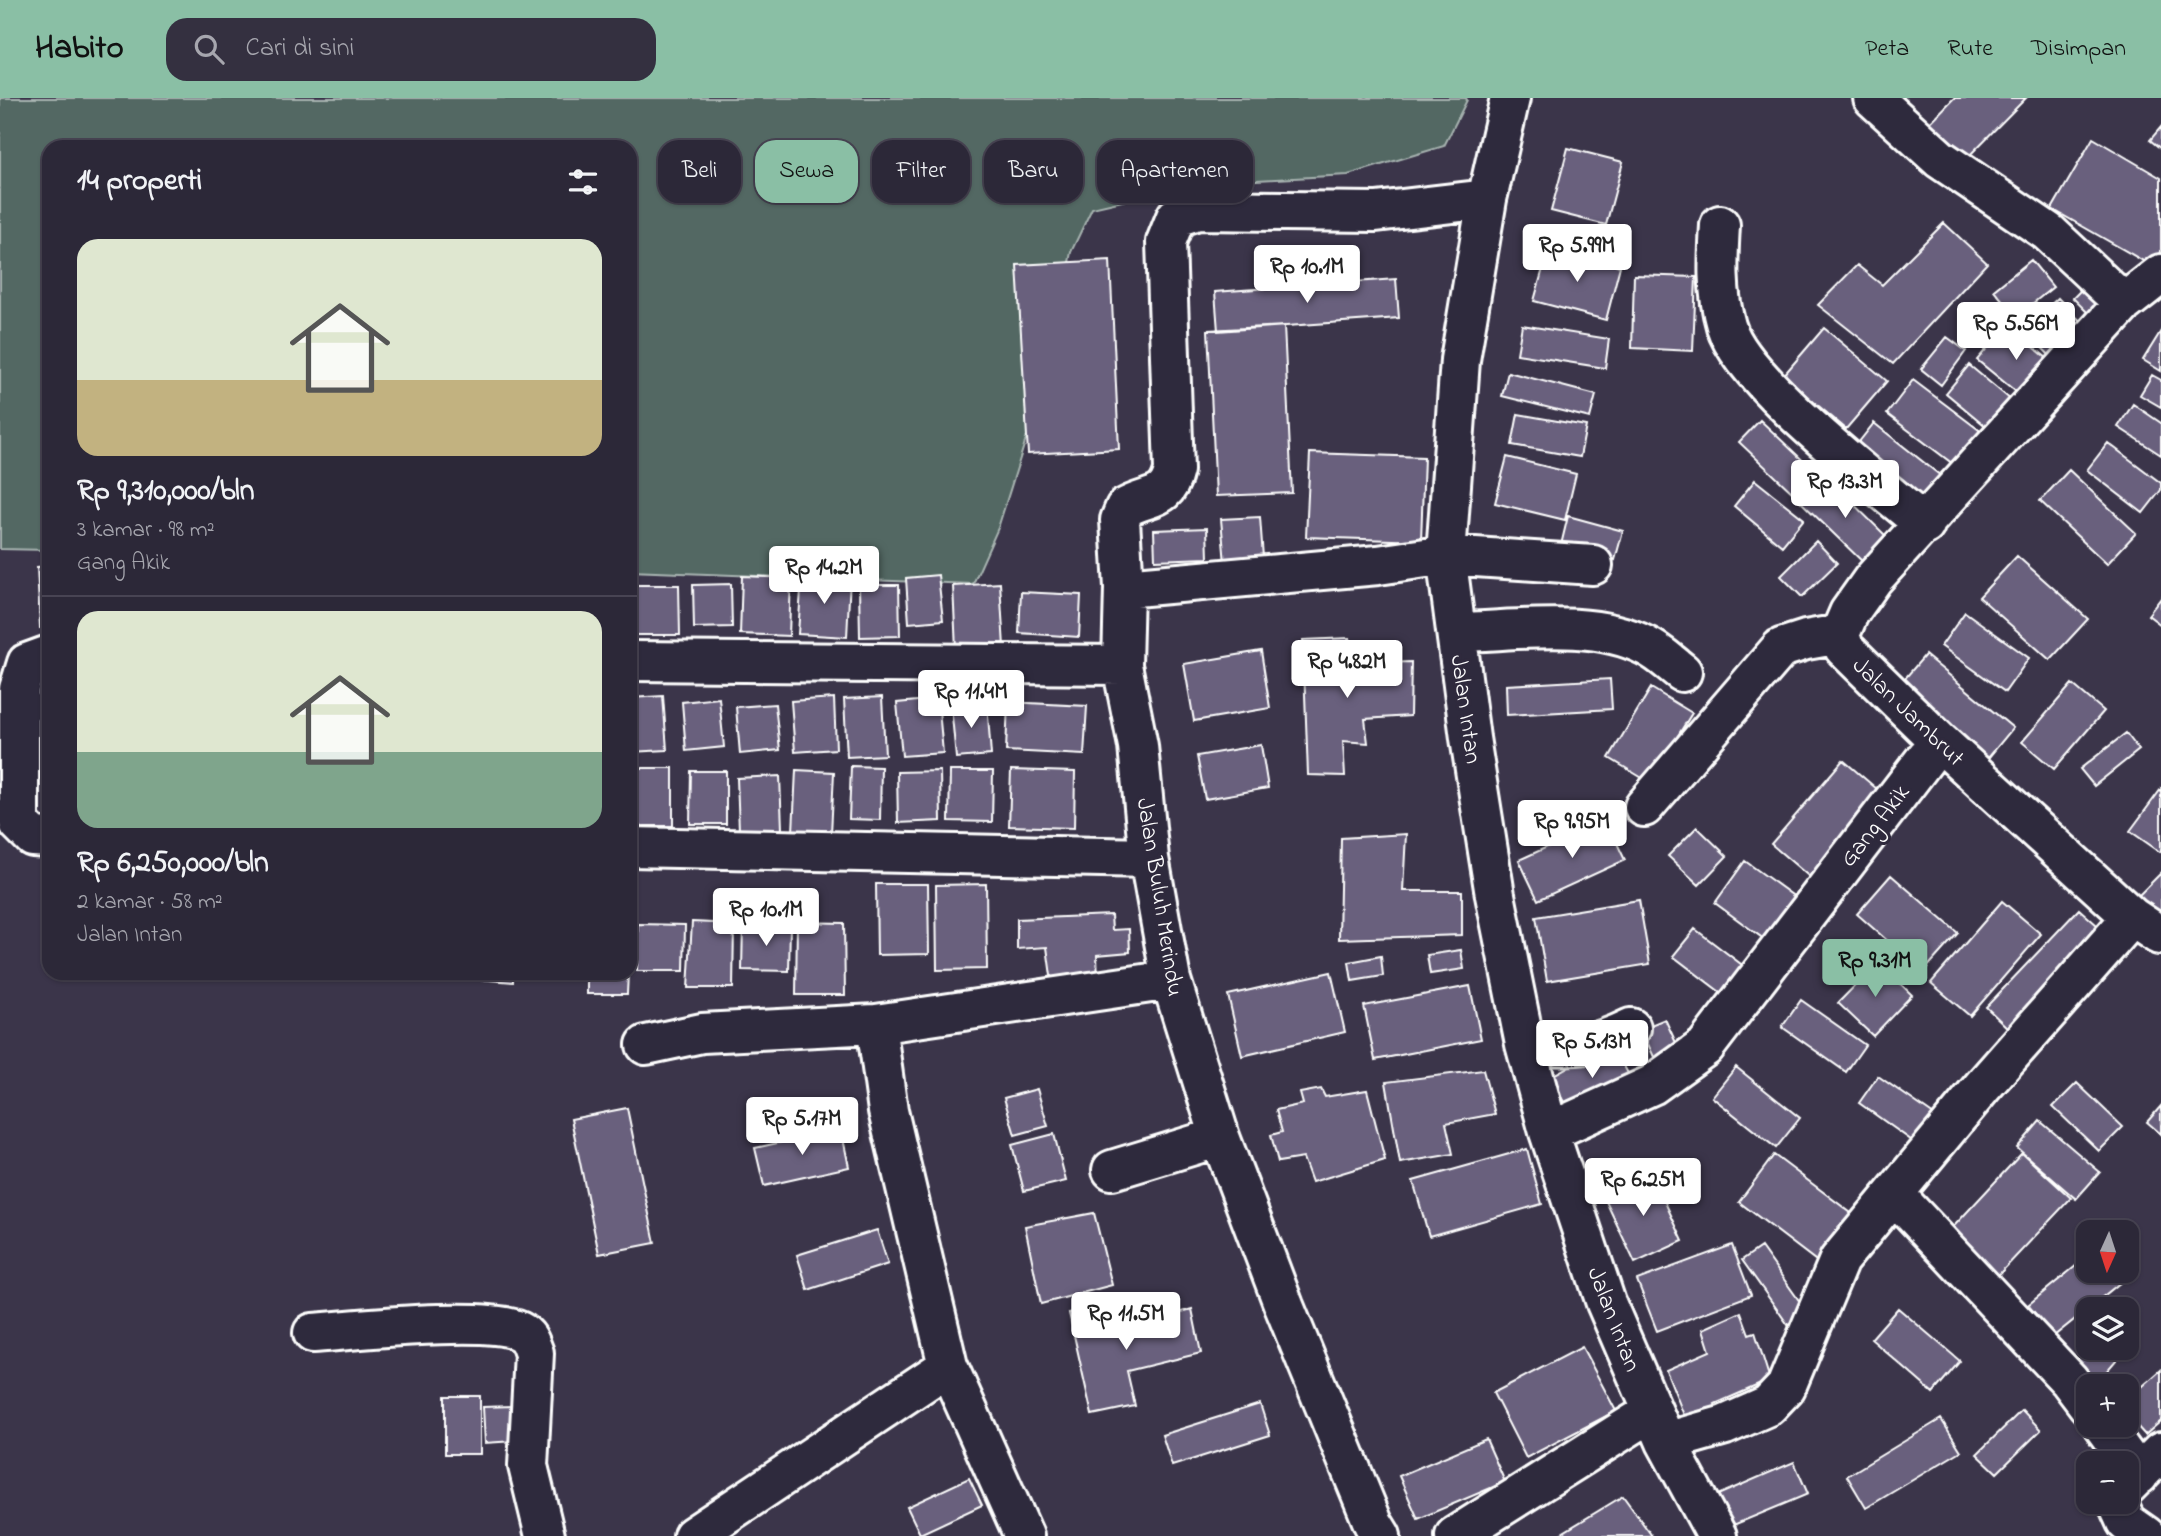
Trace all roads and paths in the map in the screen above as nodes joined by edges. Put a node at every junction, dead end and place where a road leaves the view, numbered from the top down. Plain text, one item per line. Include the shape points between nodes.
1 (1510, 98) edge
2 (1872, 98) edge
3 (1487, 200) junction
4 (1720, 225) dead end
5 (2161, 274) edge
6 (2124, 303) junction
7 (1925, 525) junction
8 (1446, 555) junction
9 (1593, 565) dead end
10 (1124, 588) junction
11 (1457, 632) junction
12 (1840, 635) junction
13 (42, 658) edge
14 (637, 661) edge
15 (1122, 665) junction
16 (1682, 672) dead end
17 (1939, 741) junction
18 (1644, 807) dead end
19 (42, 838) edge
20 (637, 847) edge
21 (1149, 858) junction
22 (2153, 930) edge
23 (1171, 980) junction
24 (876, 1024) junction
25 (1631, 1028) dead end
26 (1525, 1044) junction
27 (646, 1045) dead end
28 (1549, 1132) junction
29 (1220, 1137) junction
30 (1112, 1170) dead end
31 (1895, 1195) junction
32 (313, 1333) dead end
33 (948, 1366) junction
34 (2076, 1389) edge
35 (1659, 1427) junction
36 (2127, 1514) edge
37 (545, 1536) edge
38 (693, 1536) edge
39 (1024, 1536) edge
40 (1381, 1536) edge
41 (1455, 1536) edge
42 (1717, 1536) edge
43 (2146, 1536) edge

1 - 3 street, Jalan Intan
2 - 6 street via 1940,159 2048,232
3 - 8 street, Jalan Intan via 1460,360
3 - 10 street, Jalan Buluh Merindu via 1376,212 1198,210 1176,217 1166,242 1174,470 1171,486 1163,494 1125,508 1120,520
4 - 7 street via 1717,276 1726,327 1744,358 1791,408
5 - 6 street, Jalan Jambrut
6 - 7 street, Jalan Jambrut
7 - 12 street, Jalan Jambrut via 1872,579
8 - 9 street
8 - 10 street
8 - 11 street, Jalan Intan
10 - 15 street, Jalan Buluh Merindu
11 - 16 street via 1563,630 1620,636 1648,647
11 - 26 street, Jalan Intan via 1495,895
12 - 17 street, Jalan Jambrut via 1844,648
12 - 18 street via 1781,648
13 - 19 street via 27,663 19,689 19,823 33,837
14 - 15 street
15 - 21 street, Jalan Buluh Merindu via 1138,746
17 - 22 street, Jalan Jambrut
17 - 28 street, Gang Akik via 1705,1047 1652,1085
20 - 21 street
21 - 23 street, Jalan Buluh Merindu
22 - 31 street via 1983,1086
23 - 24 street
23 - 29 street, Jalan Buluh Merindu
24 - 27 street via 702,1033
24 - 33 street via 888,1111
25 - 26 street via 1586,1046
26 - 28 street, Jalan Intan
28 - 35 street, Jalan Intan via 1606,1303
29 - 30 street
29 - 40 street, Jalan Buluh Merindu via 1284,1306
31 - 34 street
31 - 35 street via 1839,1260 1786,1387 1768,1406 1725,1425
32 - 37 street via 485,1324 518,1330 528,1338 534,1353 528,1466
33 - 38 street
33 - 39 street
35 - 41 street
35 - 42 street, Jalan Intan
36 - 43 street via 2126,1522

